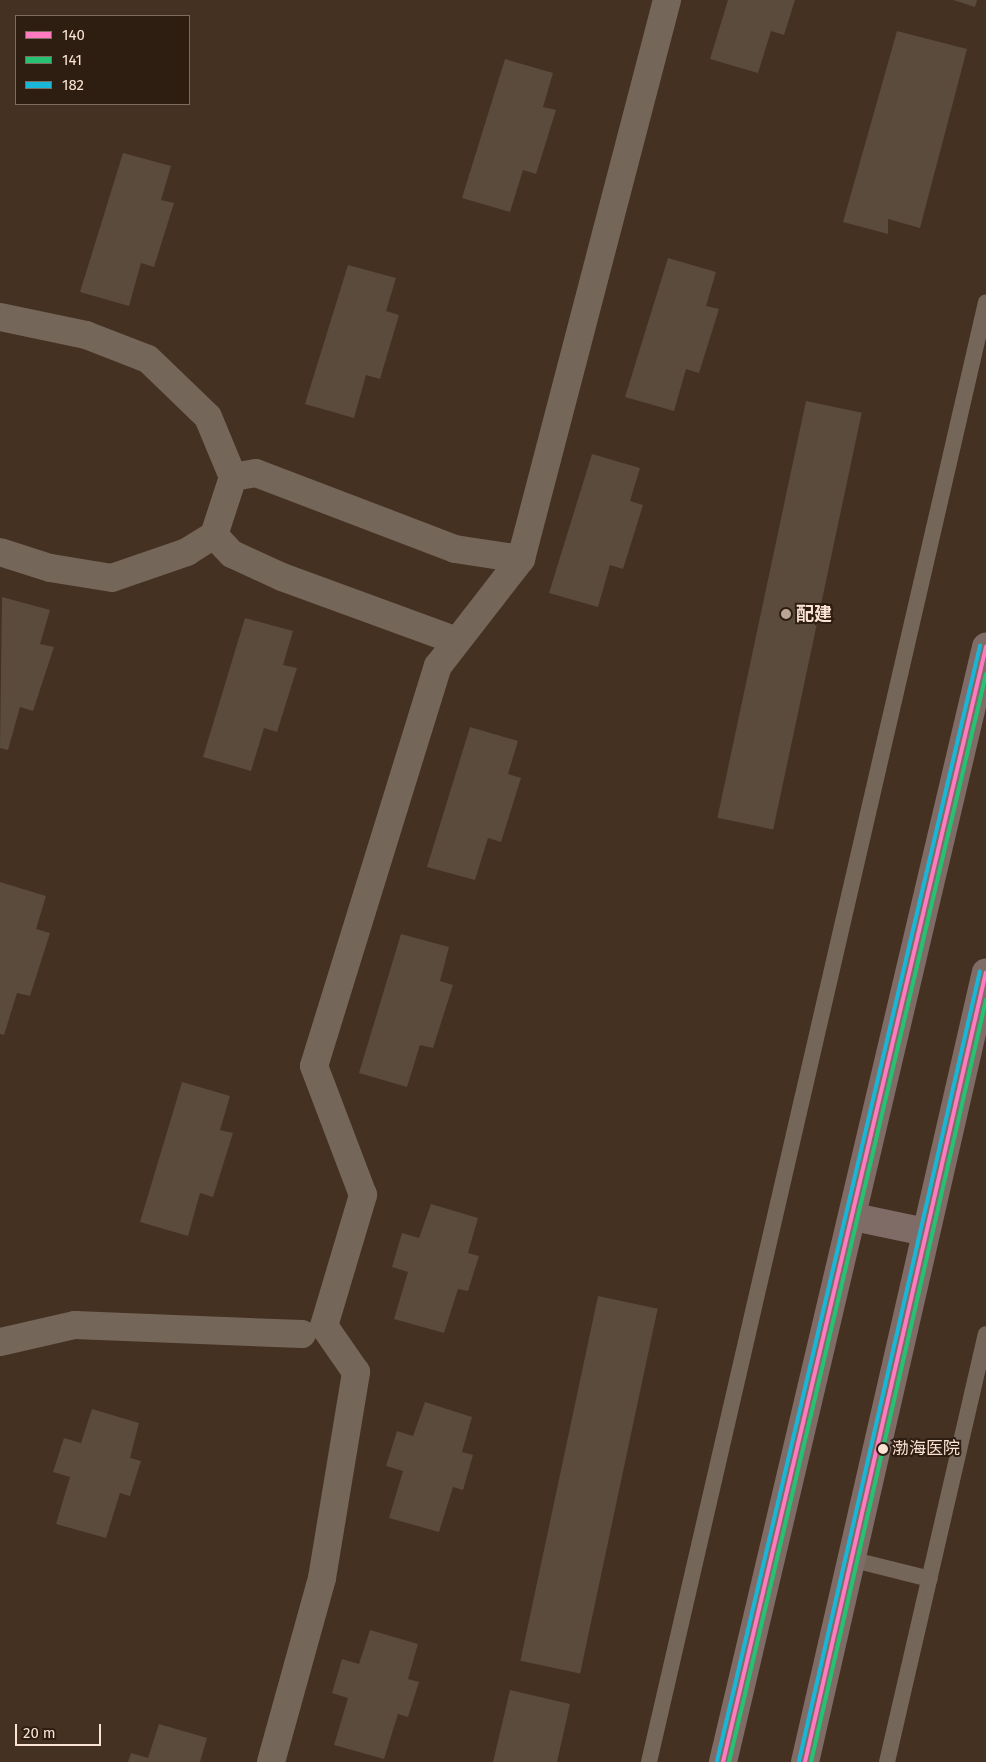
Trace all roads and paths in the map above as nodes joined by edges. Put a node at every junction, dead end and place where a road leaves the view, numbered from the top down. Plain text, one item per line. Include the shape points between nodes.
1 (667, 0) edge
2 (986, 302) edge
3 (0, 317) edge
4 (233, 477) junction
5 (214, 535) junction
6 (0, 552) edge
7 (521, 559) junction
8 (457, 641) junction
9 (986, 647) edge
10 (986, 972) edge
11 (854, 1217) junction
12 (926, 1232) junction
13 (302, 1334) dead end
14 (986, 1334) edge
15 (0, 1342) edge
16 (854, 1560) junction
17 (930, 1579) junction
18 (272, 1762) edge
19 (649, 1762) edge
20 (723, 1762) edge
21 (805, 1762) edge
22 (887, 1762) edge

1 - 7 street
2 - 19 lane
3 - 4 street via 86,334 148,359 208,417
4 - 5 street
4 - 7 street via 256,473 455,549
5 - 6 street via 187,552 112,578 50,568
5 - 8 street via 232,554 282,577
7 - 8 street
8 - 18 street via 438,666 314,1066 363,1195 324,1326 356,1372 322,1578
9 - 11 main road
10 - 12 main road
11 - 12 main road
11 - 20 main road
12 - 16 main road
13 - 15 street via 75,1325
14 - 17 lane
16 - 17 lane
16 - 21 main road
17 - 22 lane

